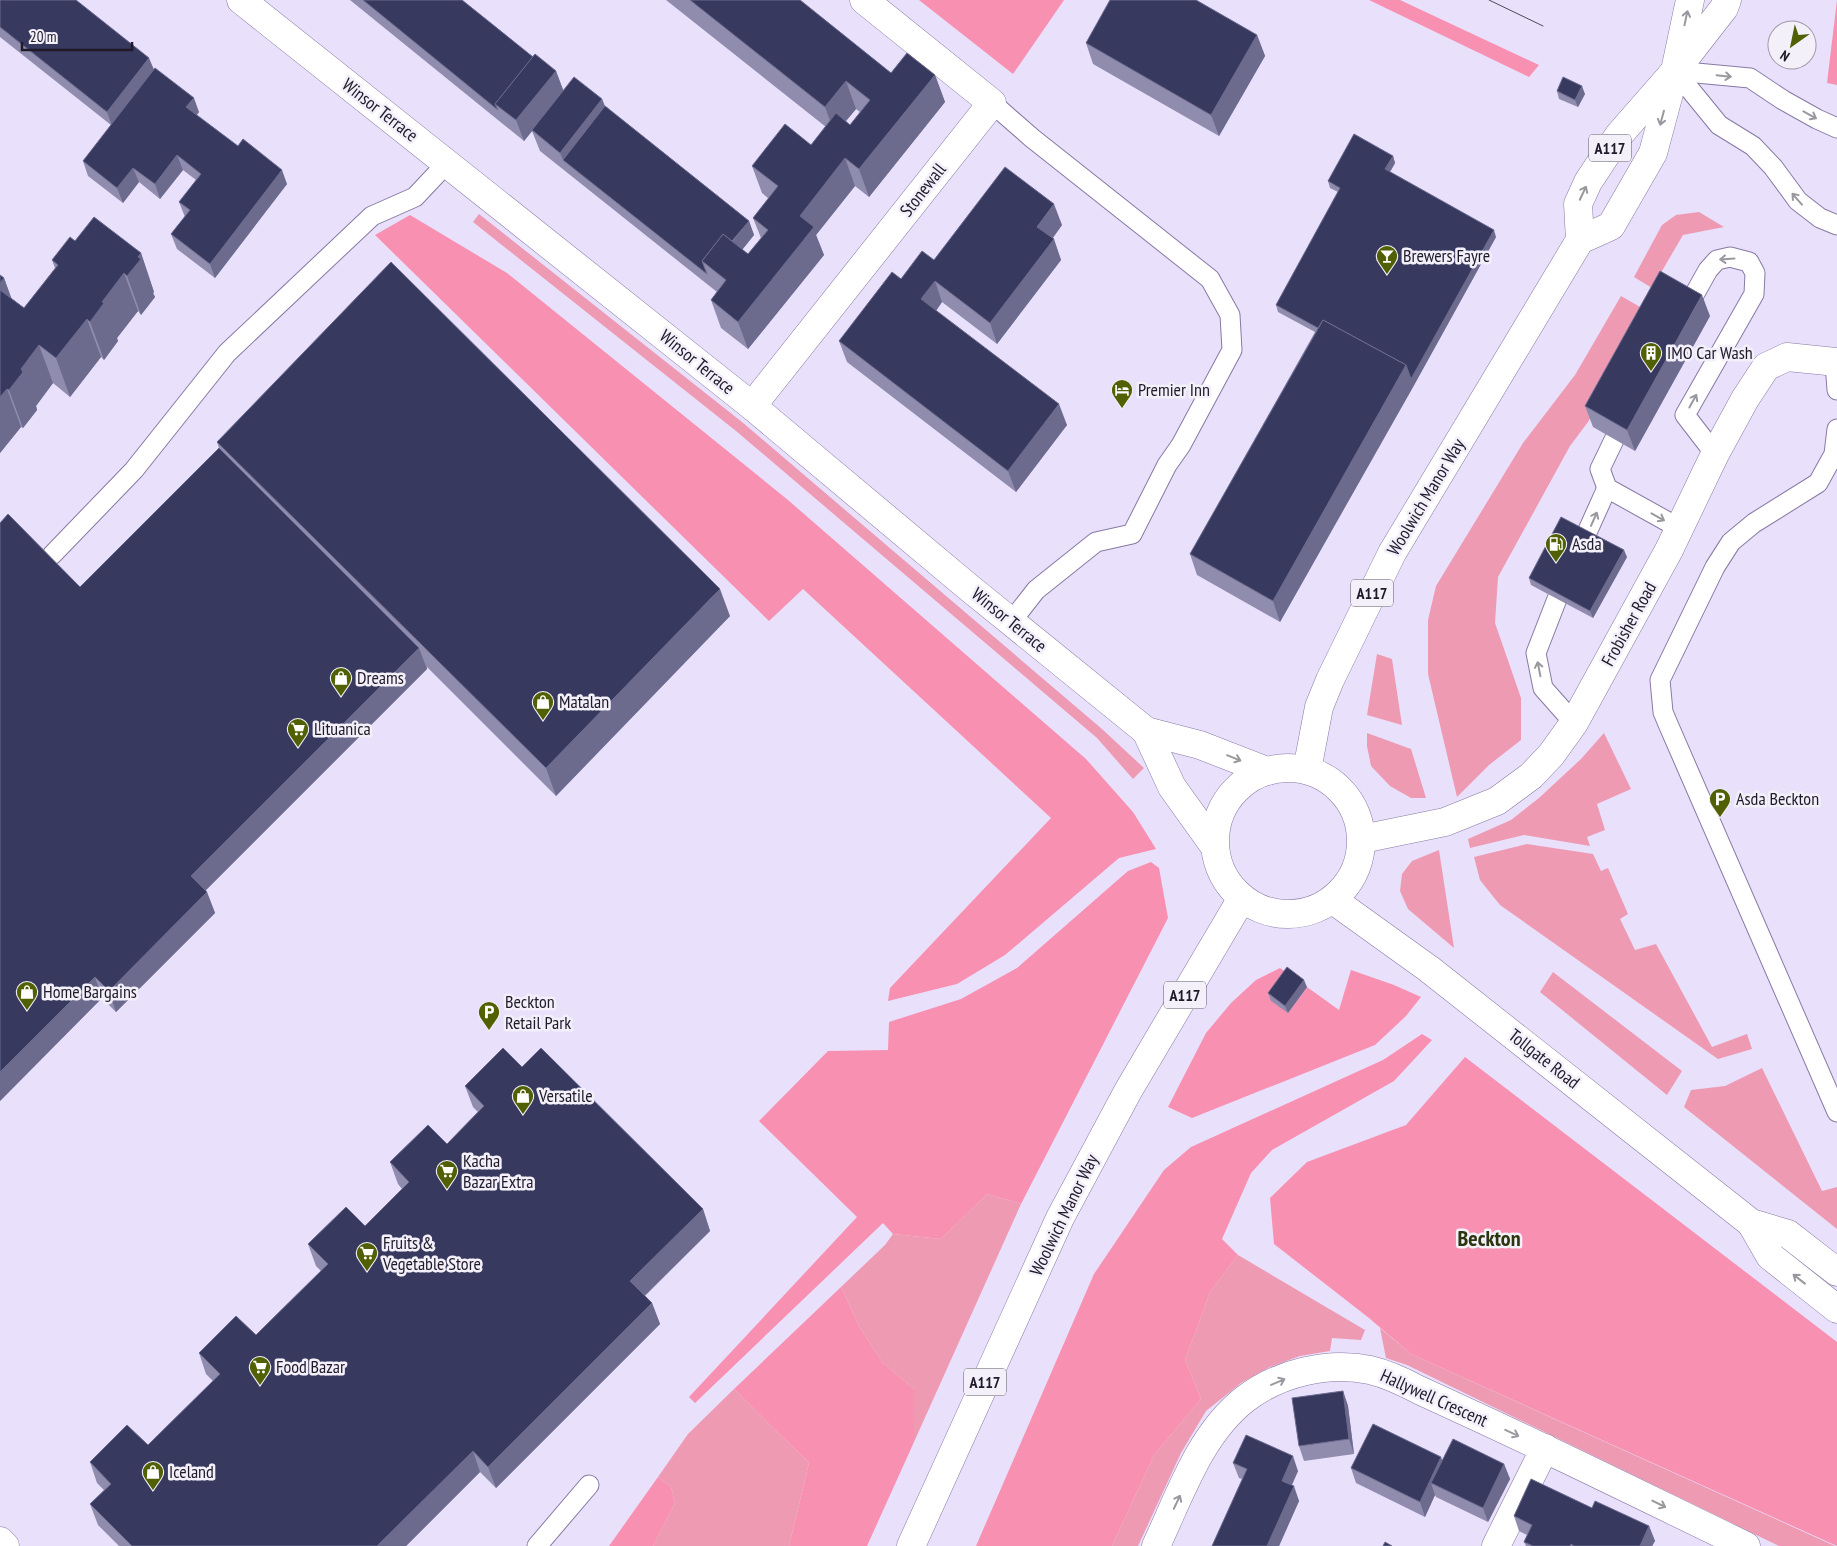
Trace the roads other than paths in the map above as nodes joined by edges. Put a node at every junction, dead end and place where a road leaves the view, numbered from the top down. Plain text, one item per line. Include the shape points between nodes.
1 (241, 0) edge
2 (864, 0) edge
3 (1690, 0) edge
4 (1727, 0) edge
5 (1675, 71) junction
6 (992, 103) junction
7 (1837, 128) edge
8 (447, 163) junction
9 (1837, 224) edge
10 (1580, 240) junction
11 (1689, 304) edge
12 (1836, 363) edge
13 (1837, 390) edge
14 (752, 406) junction
15 (1837, 430) edge
16 (1614, 440) edge
17 (1716, 454) junction
18 (1607, 488) junction
19 (1679, 528) junction
20 (52, 555) dead end
21 (1011, 622) junction
22 (1574, 723) junction
23 (1146, 731) junction
24 (1306, 770) junction
25 (1267, 771) junction
26 (1362, 839) junction
27 (1215, 847) junction
28 (1242, 898) junction
29 (1333, 900) junction
30 (1837, 1112) edge
31 (1751, 1222) junction
32 (1837, 1272) edge
33 (1837, 1309) edge
34 (1545, 1448) junction
35 (589, 1485) dead end
36 (0, 1541) edge
37 (5, 1546) edge
38 (538, 1546) edge
39 (911, 1546) edge
40 (1156, 1546) edge
41 (1496, 1546) edge
42 (1746, 1546) edge

1 - 8 street, Winsor Terrace
2 - 6 street
5 -> 3 street, A117
4 - 5 street, A117
5 -> 7 lane via 1750,78 1783,100
9 -> 5 lane via 1820,218 1798,201 1773,167 1753,146 1720,125
10 -> 5 street, A117 via 1578,204 1588,182 1619,134
5 -> 10 street, A117 via 1653,153 1612,226
6 - 14 street, Stonewall
6 - 21 lane via 1210,279 1230,316 1232,350 1132,534 1096,542 1036,590
8 - 14 street, Winsor Terrace
8 - 20 lane via 415,197 372,216 227,354 134,470
10 - 24 street, Woolwich Manor Way / A117 via 1392,553 1319,707
17 -> 11 lane via 1685,415 1754,294 1755,273 1749,262 1730,257 1717,260
12 - 13 lane
12 - 17 street, Frobisher Road via 1787,357 1766,367
14 - 21 street, Winsor Terrace
15 - 30 lane via 1834,454 1818,483 1754,523 1731,542 1715,567 1660,680 1663,712
16 - 18 lane via 1600,469
17 - 19 street, Frobisher Road
18 -> 19 lane
22 -> 18 lane via 1542,688 1536,652
19 - 22 street, Frobisher Road
21 - 23 street, Winsor Terrace
22 - 26 street, Frobisher Road via 1531,776 1497,801 1445,822
23 -> 25 street, Winsor Terrace via 1200,745
23 - 27 street, Winsor Terrace via 1172,787
24 - 25 street via 1280,768
24 - 26 street via 1335,784 1354,808
25 - 27 street via 1254,775 1232,792 1216,827
26 - 29 street via 1359,862 1349,883
27 - 28 street via 1219,867
28 - 29 street via 1263,910 1287,915 1312,911
28 - 39 street, Woolwich Manor Way / A117 via 1128,1091 1060,1218
29 - 31 street, Tollgate Road via 1429,969
31 - 32 street, Tollgate Road via 1788,1234
33 -> 31 street, Tollgate Road via 1770,1256
40 -> 34 street, Hallywell Crescent via 1196,1462 1219,1423 1246,1399 1276,1382 1304,1372 1331,1366 1370,1370
34 - 41 street
34 -> 42 street, Hallywell Crescent
35 - 38 lane
36 - 37 street

